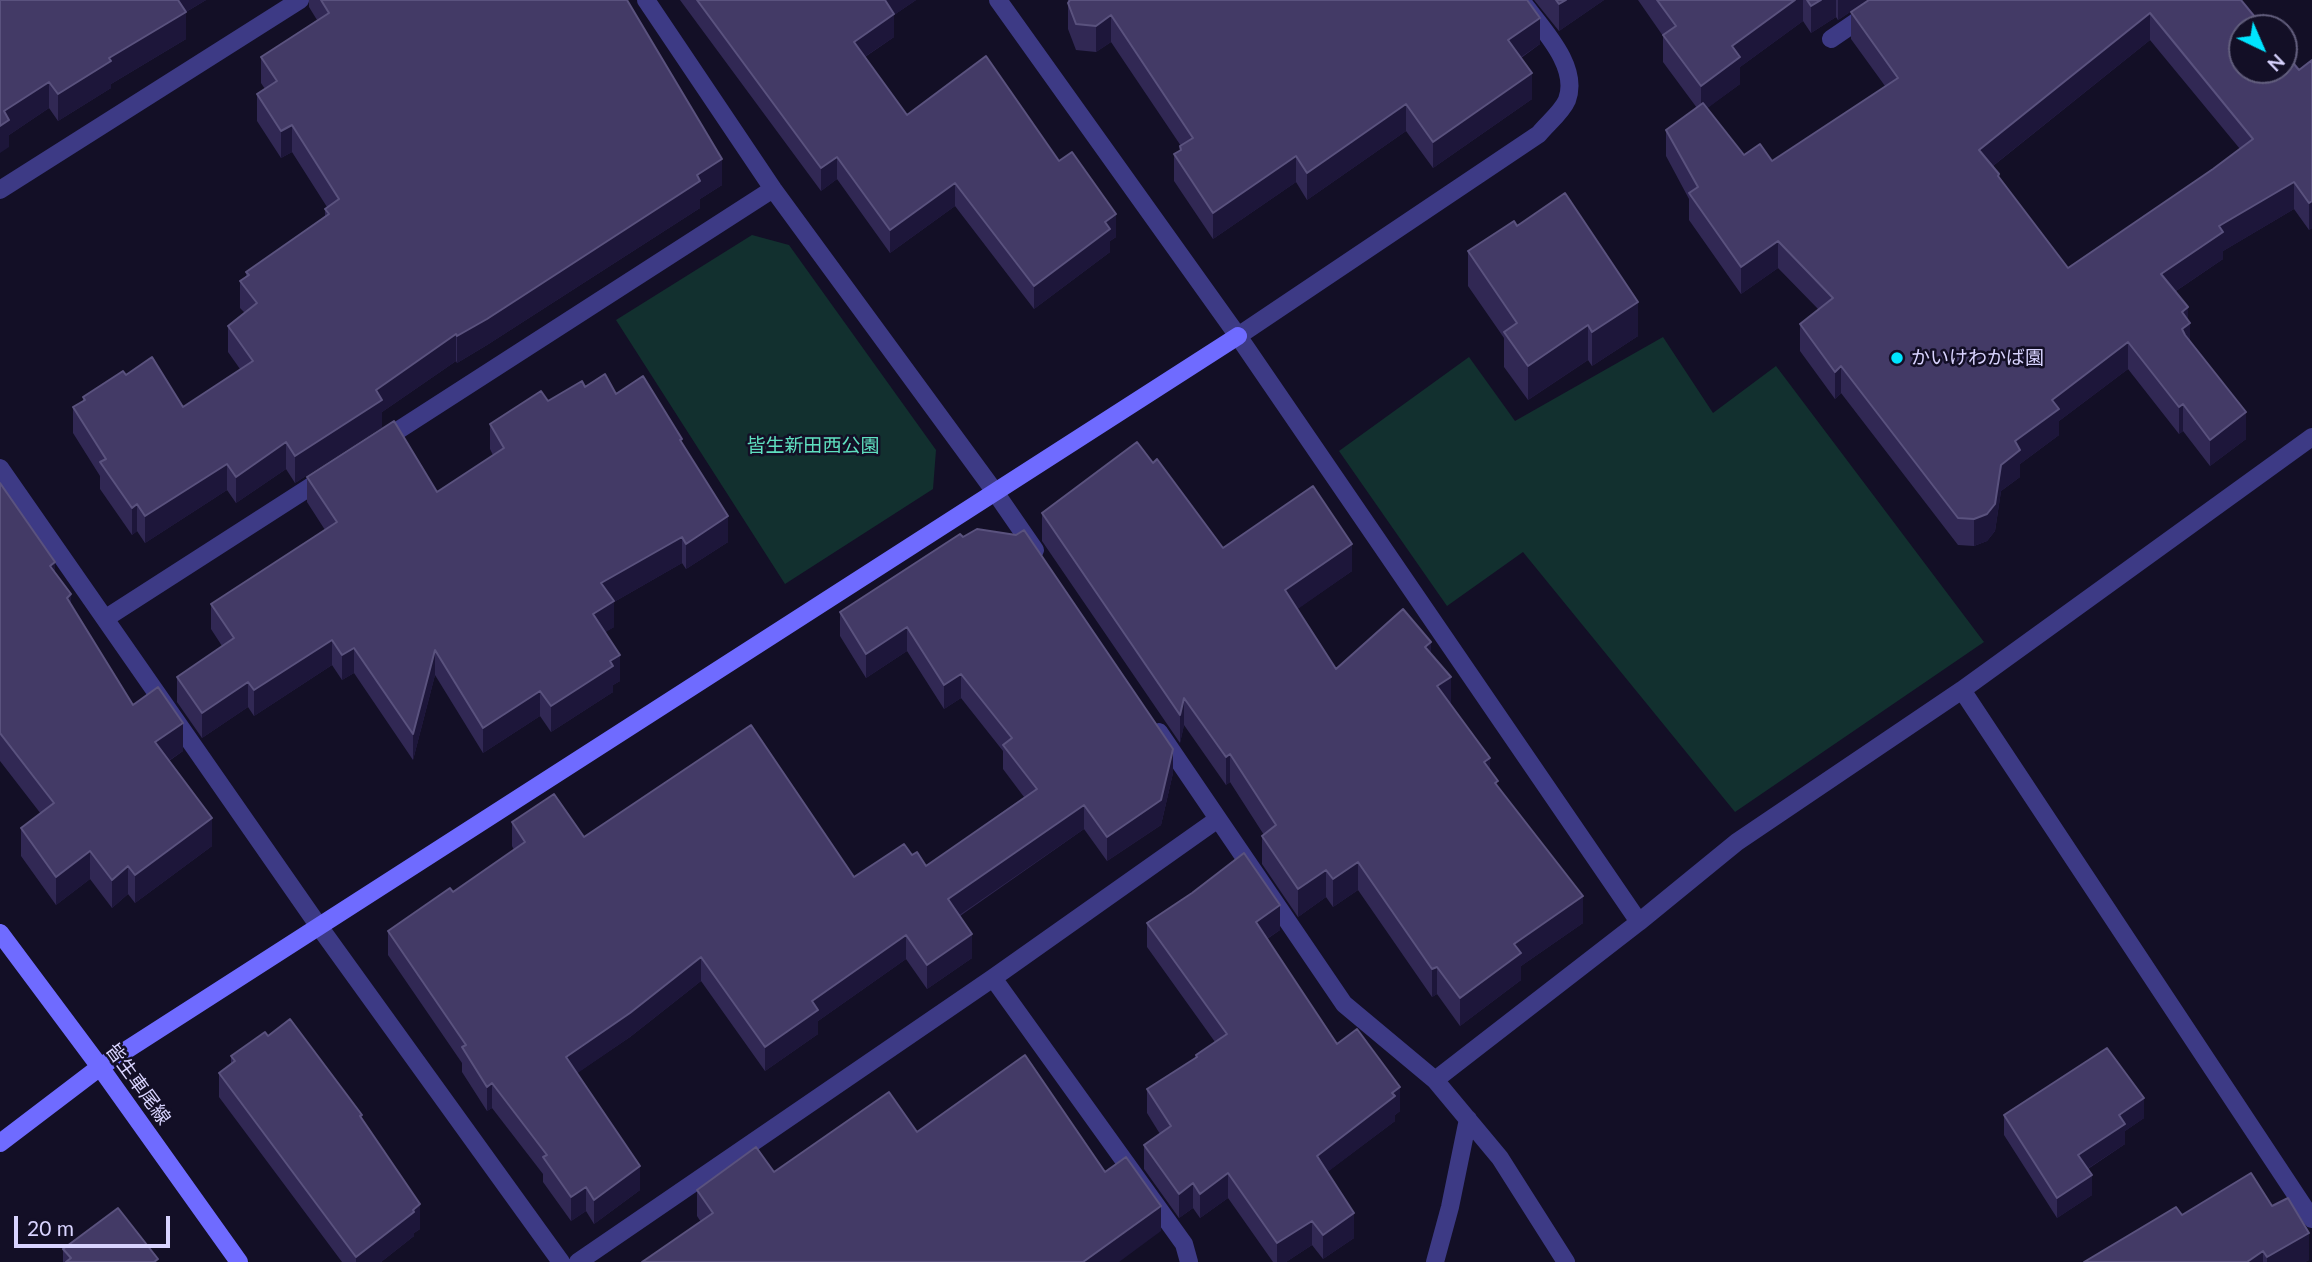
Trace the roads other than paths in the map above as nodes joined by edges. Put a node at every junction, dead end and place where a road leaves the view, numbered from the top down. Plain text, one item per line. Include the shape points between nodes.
1 (300, 0) edge
2 (646, 0) edge
3 (998, 0) edge
4 (1521, 0) edge
5 (1888, 0) edge
6 (1831, 39) dead end
7 (773, 189) junction
8 (0, 190) edge
9 (1238, 336) junction
10 (2312, 437) edge
11 (362, 454) edge
12 (0, 468) edge
13 (339, 469) edge
14 (996, 492) junction
15 (1042, 560) edge
16 (106, 618) junction
17 (1962, 690) junction
18 (1149, 717) edge
19 (1218, 818) junction
20 (1639, 922) junction
21 (318, 925) junction
22 (0, 933) edge
23 (993, 978) junction
24 (100, 1067) junction
25 (1435, 1080) junction
26 (1468, 1119) junction
27 (0, 1143) edge
28 (2312, 1219) edge
29 (239, 1262) edge
30 (561, 1262) edge
31 (578, 1262) edge
32 (1189, 1262) edge
33 (1435, 1262) edge
34 (1566, 1262) edge

1 - 8 street
2 - 7 street
3 - 9 street
4 - 9 street via 1562,56 1571,81 1566,102 1539,134
5 - 6 street
7 - 11 street
7 - 14 street
9 - 14 street
9 - 20 street
10 - 17 street
12 - 16 street
13 - 16 street
14 - 15 street
14 - 21 street
16 - 21 street
17 - 20 street via 1737,842
17 - 28 street
18 - 19 street
19 - 23 street
19 - 25 street via 1344,1004
20 - 25 street
21 - 24 street
21 - 30 street
22 - 24 street, 皆生車尾線
23 - 31 street
23 - 32 street via 1184,1244
24 - 27 street
24 - 29 street, 皆生車尾線
25 - 26 street
26 - 33 street
26 - 34 street via 1500,1158

